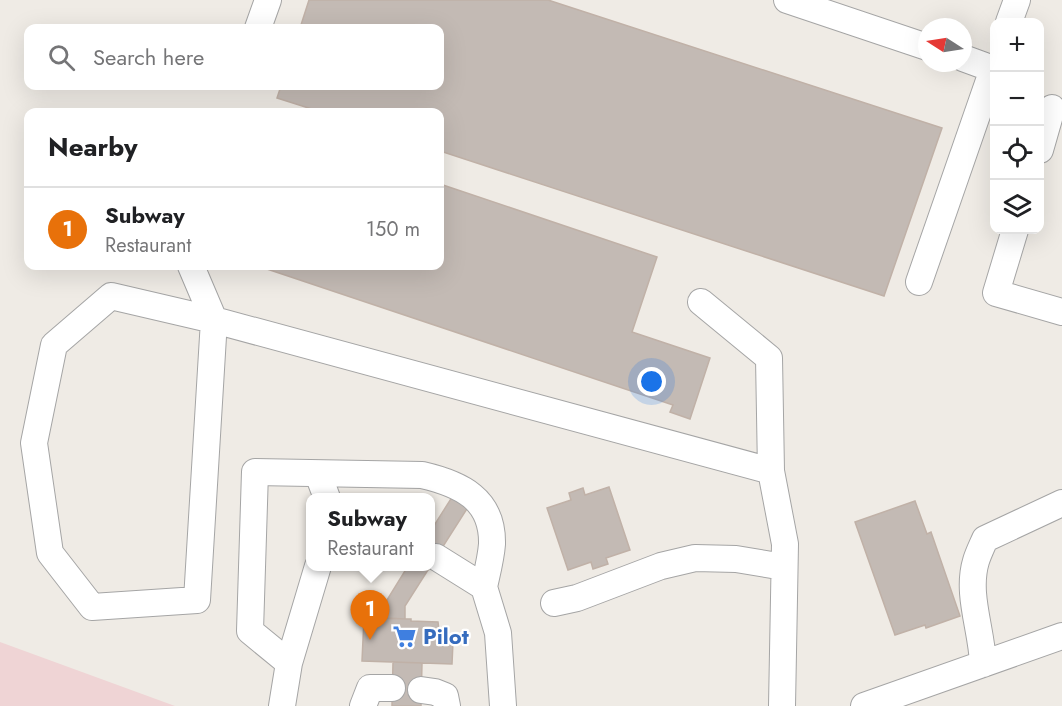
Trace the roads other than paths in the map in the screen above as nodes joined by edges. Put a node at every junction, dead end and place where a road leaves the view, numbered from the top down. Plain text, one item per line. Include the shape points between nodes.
1 (268, 0) edge
2 (787, 0) edge
3 (1017, 0) edge
4 (1010, 18) edge
5 (259, 24) edge
6 (918, 43) edge
7 (972, 61) edge
8 (990, 66) edge
9 (992, 72) edge
10 (1052, 108) dead end
11 (1044, 136) edge
12 (1014, 234) edge
13 (192, 270) edge
14 (919, 282) dead end
15 (701, 302) dead end
16 (1062, 312) edge
17 (214, 321) junction
18 (771, 471) junction
19 (323, 486) edge
20 (1062, 504) edge
21 (436, 557) dead end
22 (784, 567) junction
23 (317, 571) edge
24 (484, 587) junction
25 (554, 603) dead end
26 (1062, 636) edge
27 (289, 663) junction
28 (983, 664) junction
29 (392, 687) dead end
30 (422, 690) dead end
31 (282, 706) edge
32 (363, 706) edge
33 (447, 706) edge
34 (502, 706) edge
35 (782, 706) edge
36 (864, 706) edge

1 - 5 street
2 - 6 street
3 - 4 street
7 - 8 street
9 - 14 street
10 - 11 street
12 - 16 street via 996,293
13 - 17 street
15 - 18 street via 769,358
17 - 17 street via 111,296 54,345 34,443 50,553 92,607 197,600
17 - 18 street
18 - 22 street via 785,544
19 - 24 street via 422,475 447,481 475,496 489,518 492,544
19 - 27 street via 255,472 250,631
20 - 28 street via 985,539 975,562 972,593
21 - 24 street
22 - 25 street via 736,559 695,558
22 - 35 street
23 - 27 street
24 - 34 street via 498,633
26 - 28 street
27 - 31 street
28 - 36 street
29 - 32 street via 370,688
30 - 33 street via 445,696

